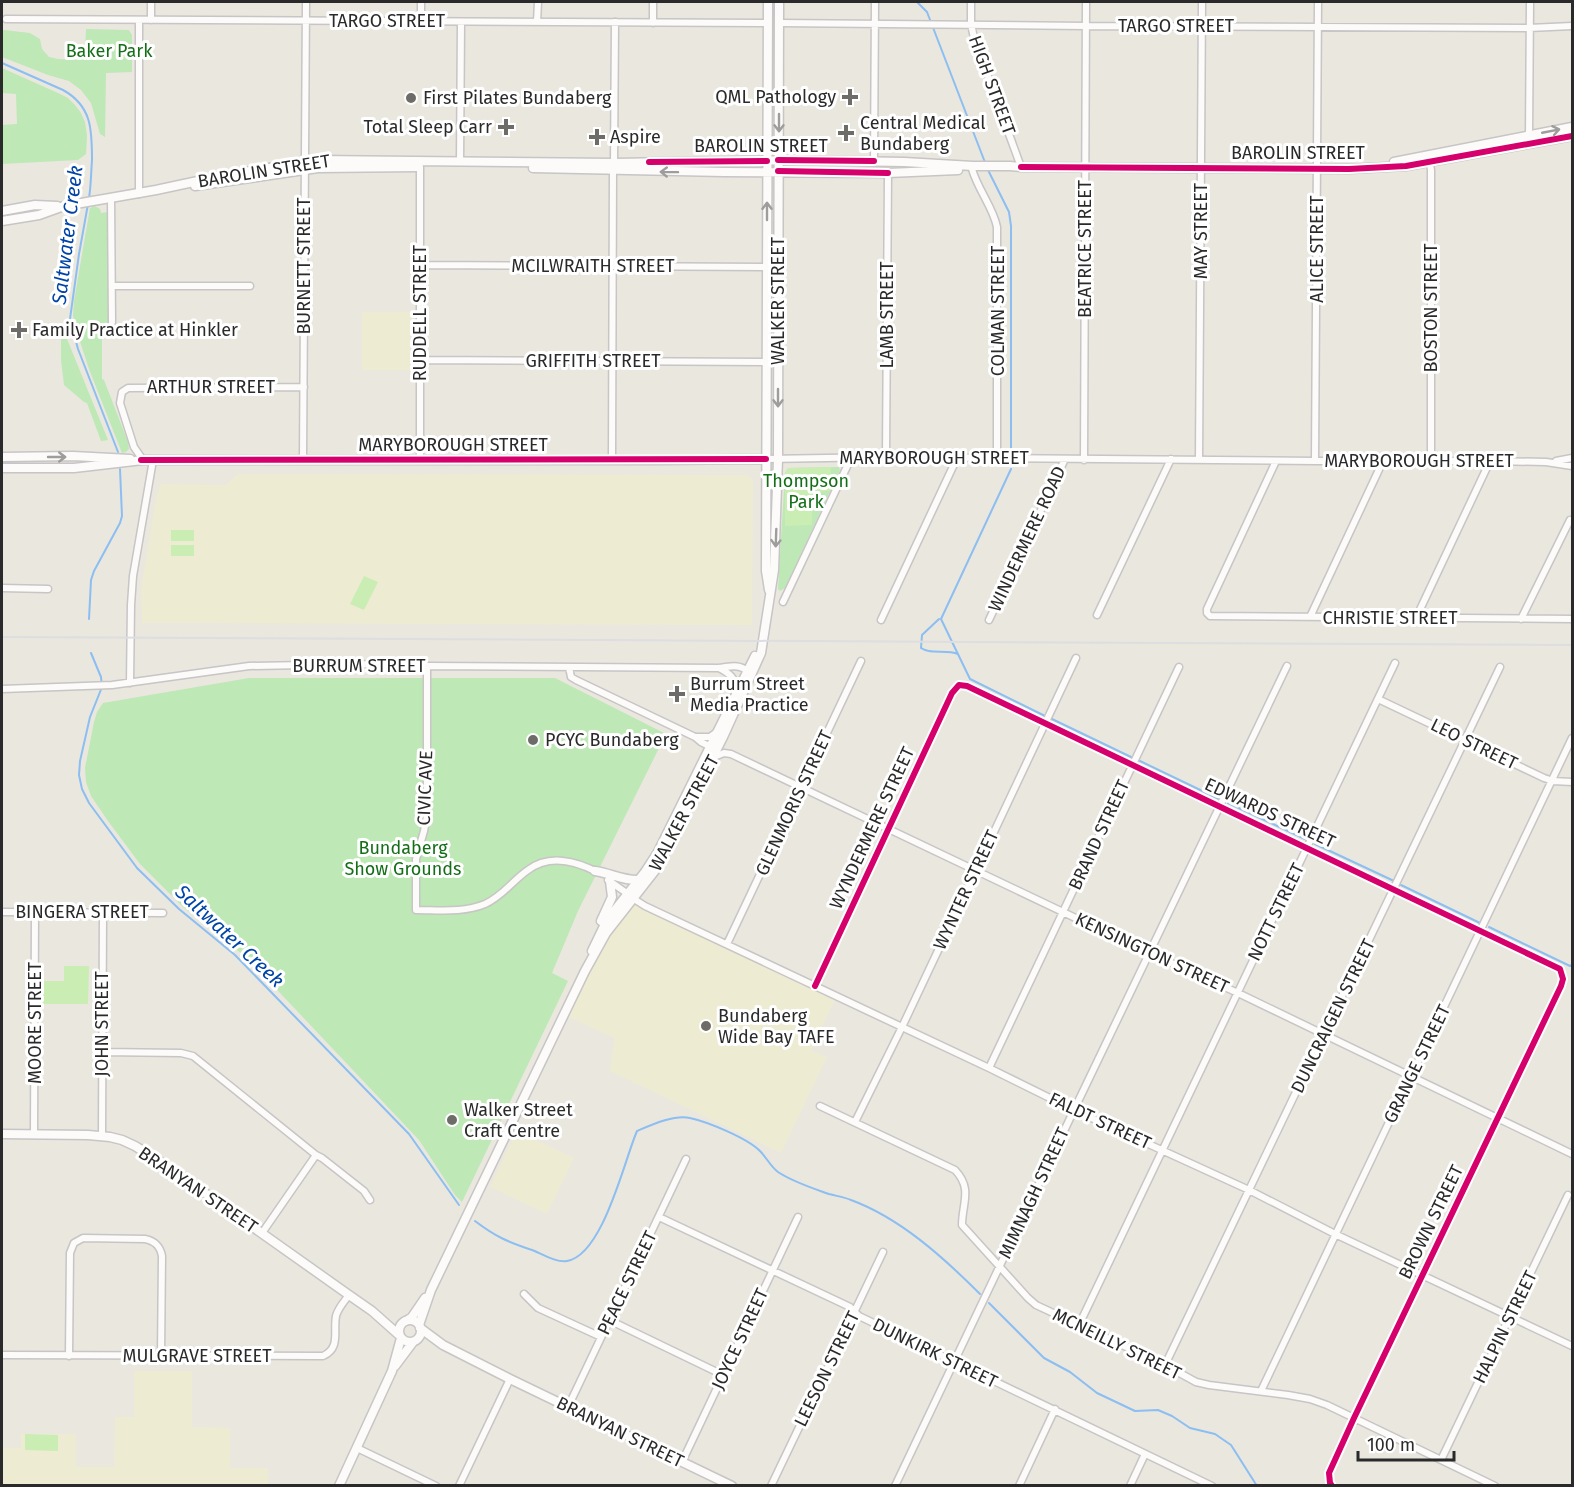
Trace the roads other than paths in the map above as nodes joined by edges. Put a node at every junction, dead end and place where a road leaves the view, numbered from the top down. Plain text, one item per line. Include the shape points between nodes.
1 (151, 2) edge
2 (306, 2) edge
3 (421, 2) edge
4 (537, 2) edge
5 (653, 2) edge
6 (768, 2) edge
7 (774, 2) edge
8 (779, 2) edge
9 (875, 2) edge
10 (971, 2) edge
11 (1086, 2) edge
12 (1202, 2) edge
13 (1318, 2) edge
14 (1530, 2) edge
15 (3, 18) edge
16 (139, 20) junction
17 (151, 20) junction
18 (306, 21) junction
19 (421, 21) junction
20 (461, 22) junction
21 (537, 22) junction
22 (615, 22) junction
23 (653, 23) junction
24 (768, 23) junction
25 (779, 23) junction
26 (874, 24) junction
27 (971, 24) junction
28 (1086, 26) junction
29 (1202, 26) junction
30 (1572, 26) edge
31 (1318, 27) junction
32 (1529, 28) junction
33 (768, 76) junction
34 (1572, 127) edge
35 (1529, 135) junction
36 (1572, 136) edge
37 (1562, 138) junction
38 (1572, 142) edge
39 (1429, 158) junction
40 (767, 160) junction
41 (778, 160) junction
42 (874, 161) junction
43 (460, 162) junction
44 (305, 165) junction
45 (613, 166) junction
46 (420, 167) junction
47 (1021, 167) junction
48 (978, 168) junction
49 (1085, 168) junction
50 (1202, 169) junction
51 (1317, 169) junction
52 (778, 171) junction
53 (922, 171) junction
54 (767, 172) junction
55 (888, 173) junction
56 (139, 194) junction
57 (111, 198) junction
58 (63, 206) junction
59 (2, 211) edge
60 (2, 221) edge
61 (420, 265) junction
62 (614, 266) junction
63 (767, 267) junction
64 (113, 286) junction
65 (250, 286) dead end
66 (112, 322) dead end
67 (420, 360) junction
68 (612, 361) junction
69 (766, 362) junction
70 (304, 387) junction
71 (2, 457) edge
72 (886, 457) junction
73 (851, 458) junction
74 (957, 458) junction
75 (997, 458) junction
76 (1572, 458) edge
77 (303, 459) junction
78 (766, 459) junction
79 (778, 459) junction
80 (1065, 459) junction
81 (1171, 459) junction
82 (1199, 459) junction
83 (142, 460) junction
84 (153, 460) junction
85 (420, 460) junction
86 (612, 460) junction
87 (1084, 460) junction
88 (1276, 461) junction
89 (1315, 461) junction
90 (1383, 461) junction
91 (1431, 461) junction
92 (1490, 461) junction
93 (1546, 462) junction
94 (1572, 466) edge
95 (2, 468) edge
96 (1570, 520) dead end
97 (2, 588) edge
98 (48, 589) dead end
99 (770, 599) junction
100 (783, 602) dead end
101 (1097, 615) dead end
102 (1310, 618) junction
103 (1416, 618) junction
104 (1521, 619) junction
105 (1572, 619) edge
106 (881, 620) dead end
107 (989, 620) dead end
108 (1076, 658) dead end
109 (861, 661) dead end
110 (1395, 663) dead end
111 (428, 666) junction
112 (1287, 666) dead end
113 (569, 667) junction
114 (1179, 667) dead end
115 (1500, 667) dead end
116 (718, 668) junction
117 (750, 674) junction
118 (130, 683) junction
119 (959, 685) joint
120 (2, 689) edge
121 (737, 691) junction
122 (1378, 699) junction
123 (1046, 722) junction
124 (695, 737) junction
125 (1572, 738) edge
126 (718, 740) junction
127 (1465, 740) junction
128 (731, 754) junction
129 (713, 758) junction
130 (1132, 764) junction
131 (1553, 781) junction
132 (1572, 782) edge
133 (801, 787) junction
134 (1220, 806) junction
135 (888, 830) junction
136 (1307, 847) junction
137 (975, 870) junction
138 (595, 871) junction
139 (639, 880) junction
140 (610, 881) junction
141 (1394, 889) junction
142 (631, 897) junction
143 (416, 910) joint
144 (1063, 911) junction
145 (2, 912) edge
146 (35, 912) junction
147 (103, 912) junction
148 (163, 913) dead end
149 (1481, 930) junction
150 (727, 944) junction
151 (1149, 953) junction
152 (589, 958) junction
153 (585, 971) junction
154 (1563, 975) joint
155 (815, 986) junction
156 (1238, 993) junction
157 (902, 1027) junction
158 (1323, 1035) junction
159 (102, 1052) junction
160 (989, 1068) junction
161 (1411, 1077) junction
162 (820, 1106) dead end
163 (1074, 1110) junction
164 (1497, 1119) junction
165 (855, 1122) junction
166 (2, 1134) edge
167 (34, 1134) junction
168 (102, 1136) junction
169 (1163, 1150) junction
170 (1572, 1154) edge
171 (316, 1155) junction
172 (686, 1160) dead end
173 (1249, 1190) junction
174 (1569, 1195) dead end
175 (370, 1200) dead end
176 (660, 1216) junction
177 (798, 1217) dead end
178 (262, 1233) junction
179 (1335, 1234) junction
180 (884, 1252) dead end
181 (999, 1267) junction
182 (773, 1270) junction
183 (1422, 1276) junction
184 (431, 1290) junction
185 (524, 1294) dead end
186 (349, 1295) junction
187 (372, 1311) junction
188 (854, 1311) junction
189 (1510, 1317) junction
190 (609, 1320) junction
191 (405, 1321) junction
192 (1079, 1325) junction
193 (420, 1326) junction
194 (400, 1336) junction
195 (601, 1337) junction
196 (415, 1341) junction
197 (443, 1345) junction
198 (1572, 1346) edge
199 (2, 1355) edge
200 (69, 1356) junction
201 (161, 1356) junction
202 (954, 1363) junction
203 (1165, 1365) junction
204 (392, 1371) junction
205 (723, 1375) junction
206 (510, 1379) junction
207 (1261, 1391) junction
208 (568, 1407) junction
209 (1055, 1409) junction
210 (1354, 1418) junction
211 (357, 1448) junction
212 (1145, 1454) junction
213 (1441, 1460) junction
214 (682, 1462) junction
215 (1331, 1484) edge
216 (339, 1485) edge
217 (436, 1485) edge
218 (459, 1485) edge
219 (732, 1485) edge
220 (771, 1485) edge
221 (895, 1485) edge
222 (1019, 1485) edge
223 (1130, 1485) edge
224 (1212, 1485) edge
225 (1495, 1485) edge

1 - 17 street
2 - 18 street, BURNETT STREET
3 - 19 street
4 - 21 street
5 - 23 street
6 - 24 main road, WALKER STREET
7 - 24 main road via 774,16
8 - 25 main road, WALKER STREET
9 - 26 street
10 - 27 street, HIGH STREET
11 - 28 street, BEATRICE STREET
12 - 29 street, MAY STREET
13 - 31 street, ALICE STREET
14 - 32 street
15 - 16 street, TARGO STREET
16 - 17 street, TARGO STREET
16 - 56 street
17 - 18 street, TARGO STREET
18 - 19 street, TARGO STREET
18 - 44 street, BURNETT STREET
19 - 20 street, TARGO STREET
20 - 21 street, TARGO STREET
20 - 43 street
21 - 22 street, TARGO STREET
22 - 23 street, TARGO STREET
22 - 45 street
23 - 24 street, TARGO STREET
24 - 33 main road, WALKER STREET
25 - 26 street, TARGO STREET
25 - 33 main road via 774,31
25 -> 41 main road, WALKER STREET
26 - 27 street, TARGO STREET
26 - 42 street
27 - 28 street, TARGO STREET
27 - 47 street, HIGH STREET
28 - 29 street, TARGO STREET
28 - 49 street, BEATRICE STREET
29 - 31 street, TARGO STREET
29 - 50 street, MAY STREET
30 - 32 street, TARGO STREET
31 - 32 street, TARGO STREET
31 - 51 street, ALICE STREET
32 - 35 street
33 - 40 main road, WALKER STREET
35 -> 34 main road, BAROLIN STREET
35 - 39 main road, BAROLIN STREET
36 - 37 main road, BAROLIN STREET
37 - 38 main road
37 - 39 main road, BAROLIN STREET
39 - 51 main road, BAROLIN STREET via 1406,166
39 - 91 street, BOSTON STREET
40 - 41 main road, BAROLIN STREET
40 - 45 main road, BAROLIN STREET
40 - 54 main road, WALKER STREET
41 - 42 main road, BAROLIN STREET
41 - 52 main road, WALKER STREET
42 - 48 main road, BAROLIN STREET
42 - 53 main road via 888,168
43 - 44 main road, BAROLIN STREET via 364,159 318,160
43 - 45 main road, BAROLIN STREET
44 - 46 main road, BAROLIN STREET
44 - 56 main road, BAROLIN STREET
44 - 70 street, BURNETT STREET
45 - 46 main road, BAROLIN STREET
54 -> 45 main road, BAROLIN STREET via 662,172
45 - 62 street
46 - 61 street, RUDDELL STREET
47 - 48 main road, BAROLIN STREET
47 - 49 main road, BAROLIN STREET
48 - 53 main road, BAROLIN STREET
48 - 75 street, COLMAN STREET via 975,178 997,227
49 - 50 main road, BAROLIN STREET
49 - 87 street, BEATRICE STREET
50 - 51 main road, BAROLIN STREET
50 - 82 street, MAY STREET
51 - 89 street, ALICE STREET
52 - 54 main road, BAROLIN STREET
52 - 55 main road, BAROLIN STREET
52 -> 79 main road, WALKER STREET
53 - 55 main road, BAROLIN STREET
63 -> 54 main road, WALKER STREET
55 - 72 street, LAMB STREET
56 - 57 main road, BAROLIN STREET
57 - 58 main road, BAROLIN STREET
57 - 64 street
58 - 59 main road, BAROLIN STREET
58 - 60 main road, BAROLIN STREET via 39,215
61 - 62 street, MCILWRAITH STREET
61 - 67 street, RUDDELL STREET
62 - 63 street, MCILWRAITH STREET
62 - 68 street
63 - 69 main road, WALKER STREET
64 - 65 street
64 - 66 street
67 - 68 street, GRIFFITH STREET
67 - 85 street, RUDDELL STREET
68 - 69 street, GRIFFITH STREET
68 - 86 street
69 - 78 main road, WALKER STREET
70 - 77 street, BURNETT STREET
70 - 83 street, ARTHUR STREET via 128,388 122,392 120,403
71 -> 83 main road, MARYBOROUGH STREET
72 - 73 street, MARYBOROUGH STREET
72 - 74 street, MARYBOROUGH STREET
73 - 79 street, MARYBOROUGH STREET
73 - 100 street
74 - 75 street, MARYBOROUGH STREET
74 - 106 street
75 - 80 street, MARYBOROUGH STREET
76 - 93 street, MARYBOROUGH STREET
77 - 84 main road, MARYBOROUGH STREET
77 - 85 main road, MARYBOROUGH STREET
78 - 79 street, MARYBOROUGH STREET
78 - 86 main road, MARYBOROUGH STREET
78 - 99 main road, WALKER STREET via 766,571
79 -> 99 main road, WALKER STREET
80 - 87 street, MARYBOROUGH STREET
80 - 107 street, WINDERMERE ROAD
81 - 82 street, MARYBOROUGH STREET
81 - 87 street, MARYBOROUGH STREET
81 - 101 street
82 - 88 street, MARYBOROUGH STREET
83 - 84 main road, MARYBOROUGH STREET
83 - 95 main road, MARYBOROUGH STREET via 74,468
84 - 118 street via 133,576
85 - 86 main road, MARYBOROUGH STREET
88 - 89 street, MARYBOROUGH STREET
88 - 102 street, CHRISTIE STREET via 1207,609 1208,615
89 - 90 street, MARYBOROUGH STREET
90 - 91 street, MARYBOROUGH STREET
90 - 102 street
91 - 92 street, MARYBOROUGH STREET
92 - 93 street, MARYBOROUGH STREET
92 - 103 street
93 - 94 street, MARYBOROUGH STREET
96 - 104 street
97 - 98 street
99 - 117 main road, WALKER STREET via 762,653
102 - 103 street, CHRISTIE STREET
103 - 104 street, CHRISTIE STREET
104 - 105 street, CHRISTIE STREET
108 - 123 street, WYNTER STREET
109 - 133 street, GLENMORIS STREET
110 - 122 street, NOTT STREET
111 - 113 street, BURRUM STREET
111 - 118 street, BURRUM STREET via 249,666
111 - 143 street, CIVIC AVE via 427,816 416,859
112 - 134 street, MIMNAGH STREET
113 - 116 street, BURRUM STREET
113 - 124 street via 571,677
114 - 130 street, BRAND STREET
115 - 127 street, DUNCRAIGEN STREET
116 - 117 street, BURRUM STREET via 733,666
116 - 121 street via 733,678
117 - 121 main road, WALKER STREET
117 - 126 main road, WALKER STREET
118 - 120 street, BURRUM STREET
119 - 123 street, EDWARDS STREET
119 - 135 street, WYNDERMERE STREET
121 - 126 main road, WALKER STREET
122 - 127 street, LEO STREET
122 - 136 street, NOTT STREET
123 - 130 street, EDWARDS STREET
123 - 137 street, WYNTER STREET
124 - 126 street
124 - 126 street via 701,742
125 - 131 street, GRANGE STREET
126 - 128 street
126 - 129 main road, WALKER STREET
126 - 139 main road, WALKER STREET
127 - 131 street, LEO STREET
127 - 141 street, DUNCRAIGEN STREET
128 - 129 street
128 - 133 street, KENSINGTON STREET
129 - 142 main road, WALKER STREET via 657,868
130 - 134 street, EDWARDS STREET
130 - 144 street, BRAND STREET
131 - 132 street, LEO STREET
131 - 149 street, GRANGE STREET
133 - 135 street, KENSINGTON STREET
133 - 150 street, GLENMORIS STREET
134 - 136 street, EDWARDS STREET
134 - 151 street, MIMNAGH STREET
135 - 137 street, KENSINGTON STREET
135 - 155 street, WYNDERMERE STREET
136 - 141 street, EDWARDS STREET
136 - 156 street, NOTT STREET
137 - 144 street, KENSINGTON STREET
137 - 157 street, WYNTER STREET
138 - 139 main road
138 - 140 street, FALDT STREET
138 - 143 street, FALDT STREET via 568,861 548,861 528,870 498,896 478,906
139 - 142 main road, WALKER STREET
140 - 142 street, FALDT STREET
140 - 152 main road via 612,897 591,939
141 - 149 street, EDWARDS STREET
141 - 158 street, DUNCRAIGEN STREET
142 - 150 street, FALDT STREET
142 - 152 main road, WALKER STREET via 607,920
142 - 153 main road, WALKER STREET
144 - 151 street, KENSINGTON STREET
144 - 160 street, BRAND STREET
145 - 146 street, BINGERA STREET
146 - 147 street, BINGERA STREET
146 - 167 street, MOORE STREET
147 - 148 street, BINGERA STREET
147 - 159 street, JOHN STREET
149 - 154 street, EDWARDS STREET via 1557,968
149 - 161 street, GRANGE STREET
150 - 155 street, FALDT STREET
151 - 156 street, KENSINGTON STREET
151 - 163 street, MIMNAGH STREET
152 - 153 main road, WALKER STREET
153 - 184 main road, WALKER STREET
154 - 164 street, BROWN STREET
155 - 157 street, FALDT STREET
156 - 158 street, KENSINGTON STREET
156 - 169 street, NOTT STREET
157 - 160 street, FALDT STREET
157 - 165 street, WYNTER STREET
158 - 161 street, KENSINGTON STREET
158 - 173 street, DUNCRAIGEN STREET
159 - 168 street, JOHN STREET
159 - 171 street via 193,1056
160 - 163 street, FALDT STREET
161 - 164 street, KENSINGTON STREET
161 - 179 street, GRANGE STREET
162 - 165 street, MCNEILLY STREET
163 - 169 street, FALDT STREET
163 - 181 street, MIMNAGH STREET
164 - 170 street, KENSINGTON STREET
164 - 183 street, BROWN STREET
165 - 181 street, MCNEILLY STREET via 955,1170 966,1193 962,1225
166 - 167 main road, BRANYAN STREET
167 - 168 main road, BRANYAN STREET
168 - 178 main road, BRANYAN STREET via 122,1140 150,1155
169 - 173 street, FALDT STREET
169 - 192 street, NOTT STREET
171 - 175 street via 364,1191
171 - 178 street
172 - 176 street, PEACE STREET
173 - 179 street, FALDT STREET
173 - 203 street, DUNCRAIGEN STREET
174 - 189 street, HALPIN STREET
176 - 182 street, DUNKIRK STREET
176 - 190 street, PEACE STREET
177 - 182 street, JOYCE STREET
178 - 186 main road, BRANYAN STREET
179 - 183 street, FALDT STREET
179 - 207 street, GRANGE STREET
180 - 188 street, LEESON STREET
181 - 192 street, MCNEILLY STREET via 1036,1305
181 - 202 street, MIMNAGH STREET
182 - 188 street, DUNKIRK STREET
182 - 205 street, JOYCE STREET
183 - 189 street, FALDT STREET
183 - 210 street, BROWN STREET
184 - 191 main road, WALKER STREET
184 - 193 main road, WALKER STREET
185 - 195 street via 538,1308
186 - 187 main road, BRANYAN STREET
186 - 201 street, MULGRAVE STREET via 336,1316 335,1344 323,1356
187 - 191 main road, BRANYAN STREET
187 - 194 main road, BRANYAN STREET
188 - 202 street, DUNKIRK STREET
188 - 220 street, LEESON STREET
189 - 198 street, FALDT STREET
189 - 213 street, HALPIN STREET
190 - 195 street, PEACE STREET
190 - 205 street
191 - 193 main road
191 - 194 main road via 399,1328
192 - 203 street, MCNEILLY STREET
193 - 196 main road via 421,1335
193 - 197 main road, BRANYAN STREET
194 - 196 main road via 406,1342
194 - 204 main road
195 - 208 street, PEACE STREET
196 - 197 main road, BRANYAN STREET
196 - 204 main road
197 - 206 main road, BRANYAN STREET
199 - 200 street, MULGRAVE STREET
200 - 201 street, MULGRAVE STREET
200 - 201 street via 70,1250 78,1239 93,1238 145,1239 160,1249
202 - 209 street, DUNKIRK STREET
202 - 221 street, MIMNAGH STREET
203 - 207 street, MCNEILLY STREET via 1196,1382
204 - 211 main road
205 - 214 street, JOYCE STREET
206 - 208 main road, BRANYAN STREET
206 - 218 street
207 - 210 street, MCNEILLY STREET via 1310,1399
208 - 214 main road, BRANYAN STREET
209 - 212 street, DUNKIRK STREET
209 - 222 street
210 - 213 street, MCNEILLY STREET
210 - 215 street, BROWN STREET via 1329,1473
211 - 216 main road
211 - 217 street
212 - 223 street
212 - 224 street, DUNKIRK STREET
213 - 225 street, MCNEILLY STREET
214 - 219 main road, BRANYAN STREET

